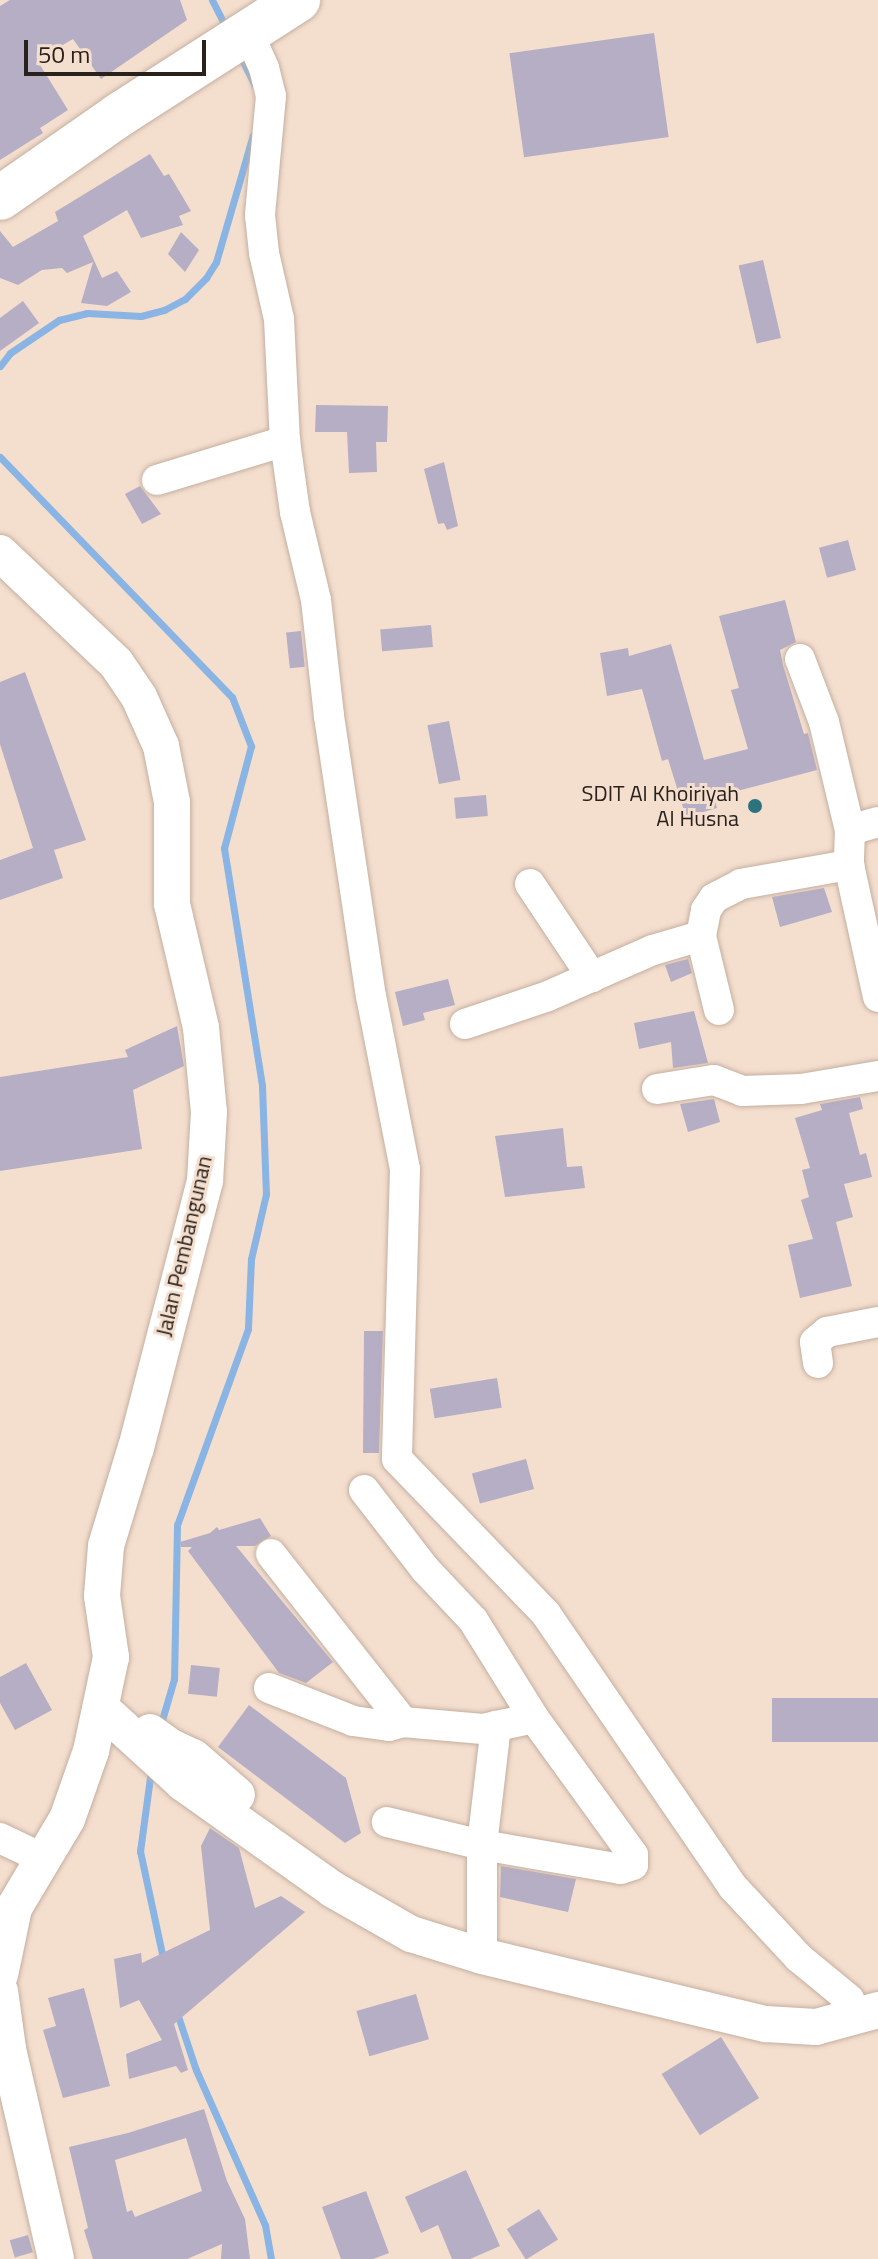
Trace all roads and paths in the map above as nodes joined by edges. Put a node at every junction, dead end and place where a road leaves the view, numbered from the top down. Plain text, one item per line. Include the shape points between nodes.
1 (255, 24) edge
2 (0, 198) edge
3 (285, 441) junction
4 (157, 480) dead end
5 (0, 553) edge
6 (800, 659) dead end
7 (864, 826) edge
8 (849, 865) junction
9 (530, 884) dead end
10 (701, 936) junction
11 (592, 977) junction
12 (878, 997) edge
13 (719, 1010) dead end
14 (465, 1024) dead end
15 (878, 1076) edge
16 (657, 1089) dead end
17 (878, 1322) edge
18 (818, 1363) dead end
19 (364, 1490) dead end
20 (271, 1554) dead end
21 (269, 1688) dead end
22 (117, 1714) junction
23 (534, 1718) junction
24 (403, 1722) junction
25 (496, 1726) junction
26 (387, 1822) dead end
27 (0, 1838) edge
28 (482, 1845) junction
29 (42, 1858) junction
30 (482, 1945) junction
31 (0, 1975) edge
32 (0, 1991) edge
33 (869, 2007) edge
34 (7, 2069) edge
35 (56, 2259) edge

1 - 2 highway
1 - 3 street via 271,96 260,215 279,319
3 - 4 street
3 - 33 street via 316,600 371,996 405,1169 397,1459 546,1614 733,1887 799,1958
5 - 22 street, Jalan Pembangunan via 116,663 139,697 161,746 172,802 172,904 208,1081 205,1181 103,1558 102,1596
6 - 7 street
7 - 8 street
8 - 10 street via 731,888 706,910
8 - 12 street
9 - 11 street
10 - 11 street
10 - 13 street
11 - 14 street
15 - 16 street via 769,1091 742,1091 714,1080
17 - 18 street via 827,1332 815,1342
19 - 23 street via 425,1569 473,1620
20 - 24 street
21 - 24 street via 353,1721 389,1726
22 - 29 street, Jalan Pembangunan
22 - 30 street via 164,1754 193,1757 357,1880
23 - 25 street
23 - 28 street via 633,1855 633,1865 621,1869
24 - 25 street
25 - 28 street
26 - 28 street
27 - 29 street
28 - 30 street
29 - 31 street, Jalan Pembangunan via 14,1908
30 - 33 street via 740,1998
32 - 34 street
34 - 35 street

